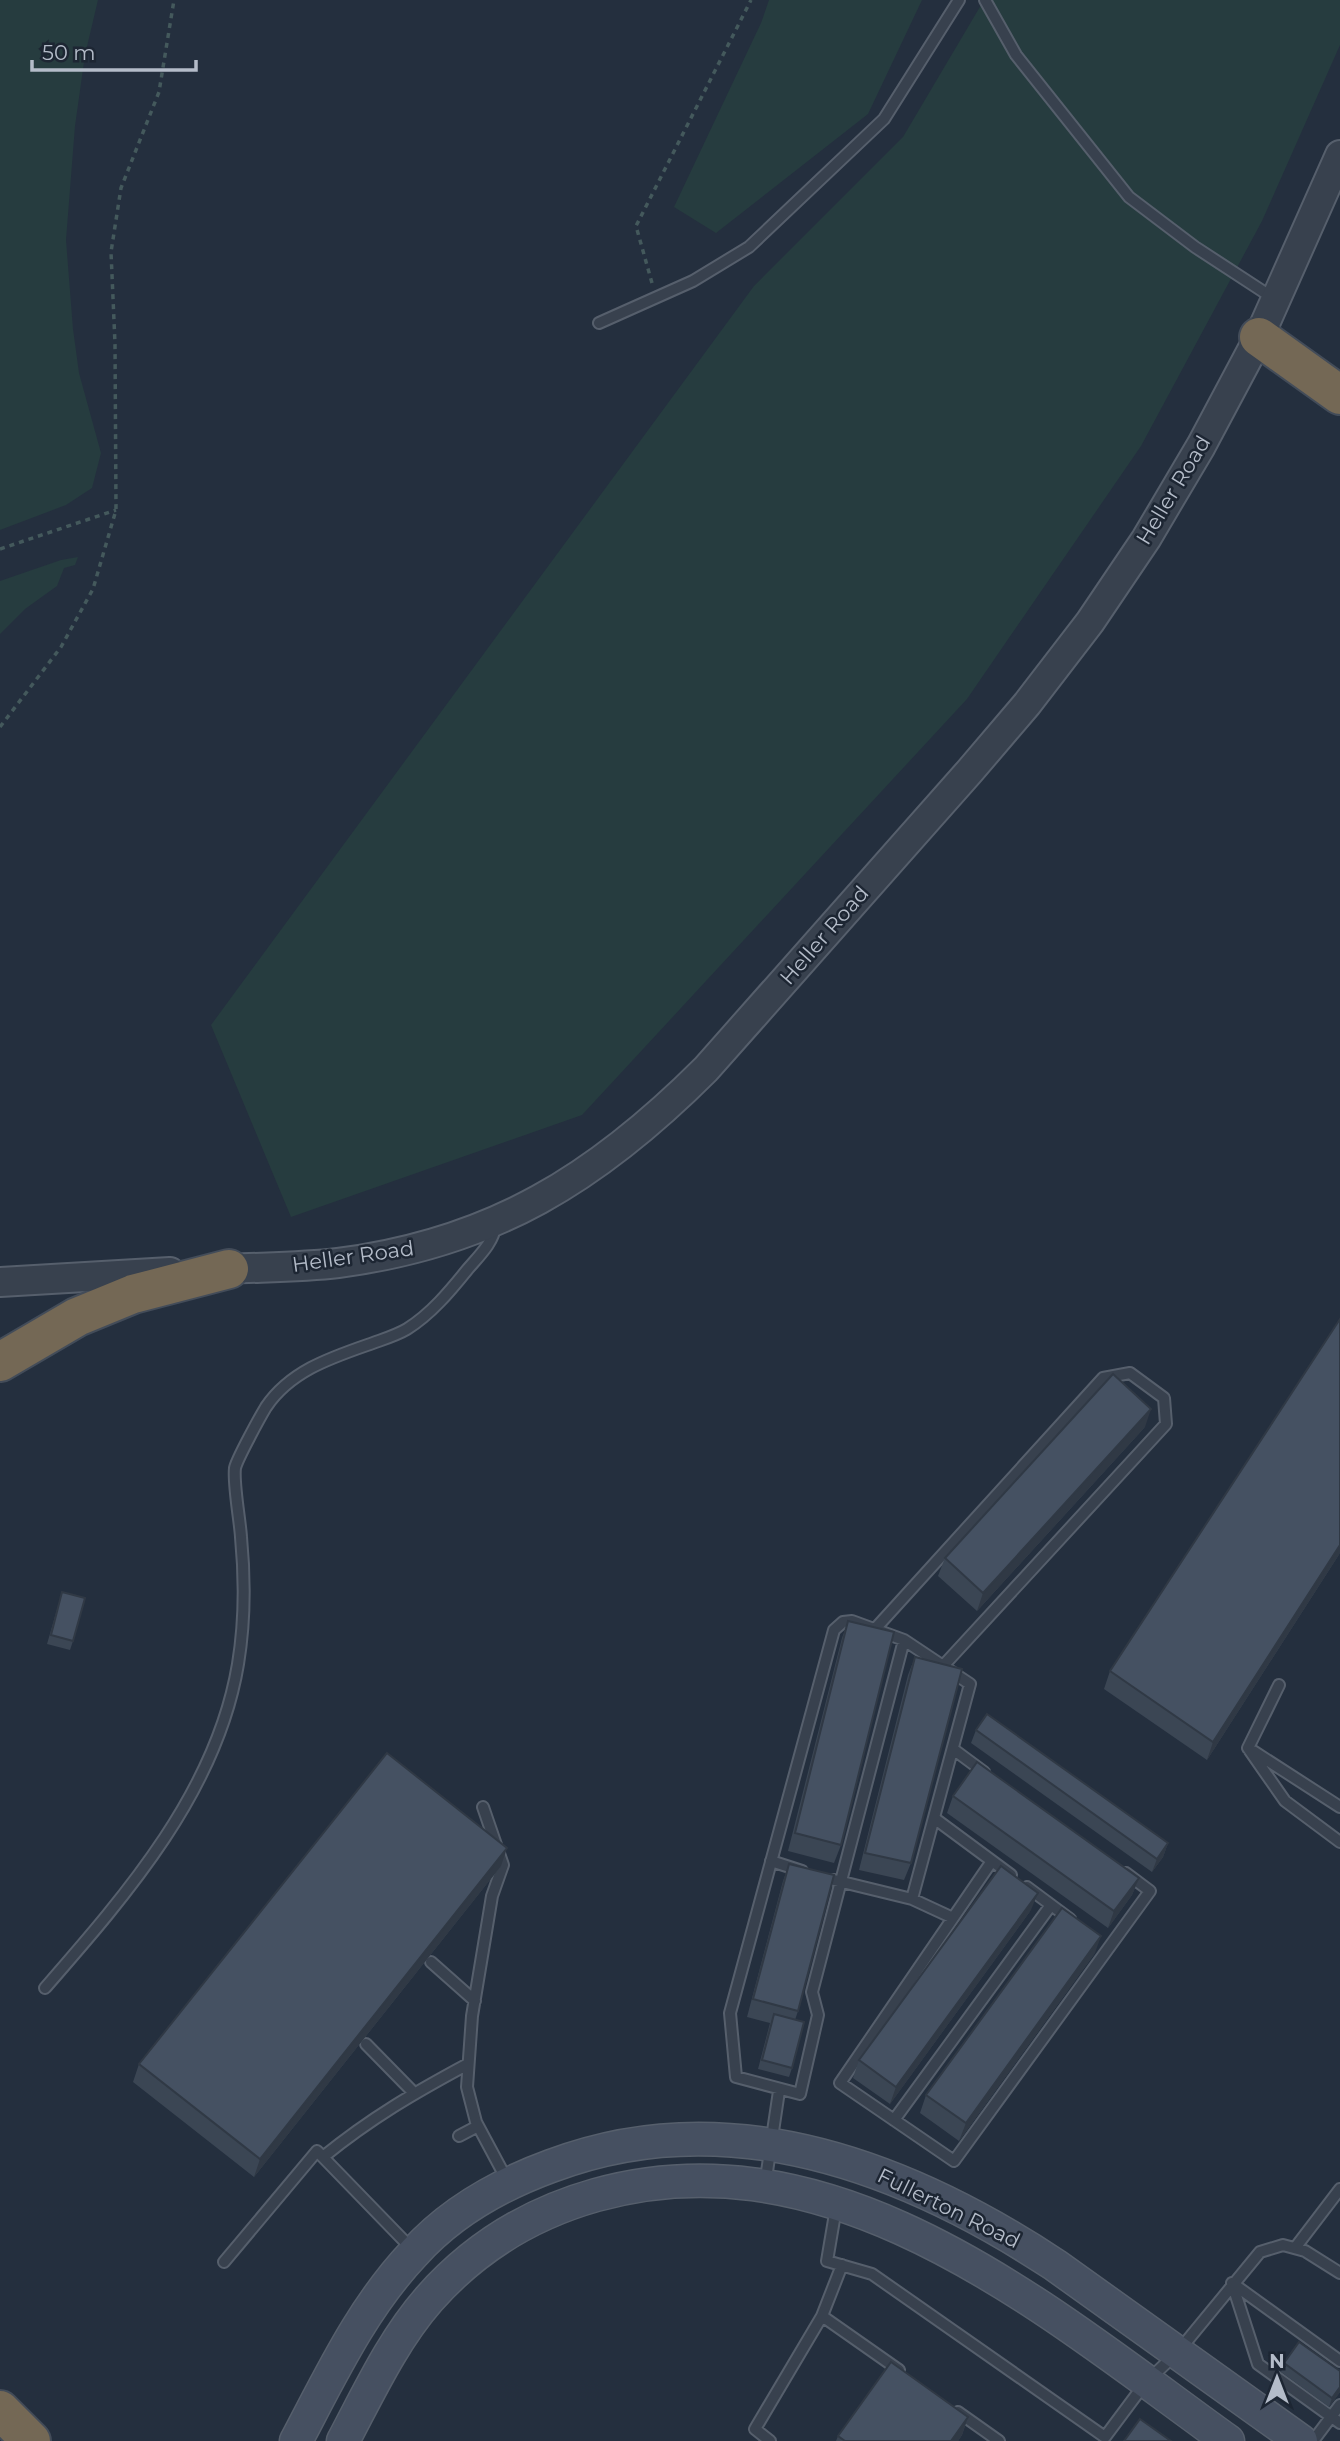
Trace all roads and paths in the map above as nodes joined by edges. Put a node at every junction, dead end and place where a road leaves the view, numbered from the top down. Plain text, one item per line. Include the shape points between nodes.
1 (174, 0) edge
2 (751, 0) edge
3 (959, 0) edge
4 (985, 0) edge
5 (1340, 155) edge
6 (656, 299) junction
7 (1275, 300) junction
8 (599, 323) dead end
9 (1259, 337) junction
10 (1340, 395) edge
11 (116, 510) junction
12 (0, 549) edge
13 (0, 727) edge
14 (496, 1222) junction
15 (229, 1269) junction
16 (0, 1282) edge
17 (0, 1362) edge
18 (875, 1629) junction
19 (904, 1640) junction
20 (943, 1666) junction
21 (1279, 1685) dead end
22 (1248, 1748) junction
23 (953, 1749) junction
24 (996, 1780) edge
25 (483, 1807) dead end
26 (1340, 1807) edge
27 (934, 1818) junction
28 (1340, 1842) edge
29 (771, 1861) junction
30 (992, 1861) junction
31 (1117, 1867) edge
32 (840, 1882) junction
33 (912, 1899) junction
34 (1051, 1905) junction
35 (953, 1918) junction
36 (1080, 1926) edge
37 (431, 1962) edge
38 (45, 1988) dead end
39 (475, 2001) junction
40 (366, 2044) edge
41 (468, 2064) junction
42 (779, 2091) junction
43 (414, 2093) junction
44 (894, 2120) junction
45 (478, 2126) junction
46 (460, 2136) dead end
47 (771, 2144) junction
48 (323, 2157) junction
49 (508, 2182) junction
50 (765, 2185) junction
51 (1340, 2189) edge
52 (836, 2204) junction
53 (1295, 2248) junction
54 (415, 2252) junction
55 (224, 2263) dead end
56 (842, 2265) junction
57 (1340, 2273) edge
58 (1232, 2283) junction
59 (822, 2316) junction
60 (1177, 2353) junction
61 (1340, 2361) edge
62 (911, 2378) edge
63 (1146, 2382) junction
64 (944, 2402) edge
65 (1340, 2405) edge
66 (0, 2410) edge
67 (1336, 2420) edge
68 (31, 2441) edge
69 (296, 2441) edge
70 (343, 2441) edge
71 (770, 2441) edge
72 (999, 2441) edge
73 (1228, 2441) edge
74 (1301, 2441) edge
75 (1313, 2441) edge

1 - 11 path via 159,92 121,188 111,252
2 - 6 path via 636,226
3 - 6 lane via 884,119 749,247
4 - 7 lane via 1016,55 1129,197
5 - 7 street, Heller Road
6 - 8 lane
7 - 9 street, Heller Road
9 - 10 highway
9 - 14 street, Heller Road via 1146,539 1090,622 969,772 664,1111 610,1156
11 - 12 path
11 - 13 path via 93,589 61,647
14 - 15 street, Heller Road via 423,1247 337,1263
14 - 38 lane via 485,1249 447,1295 407,1330 315,1365 281,1388 266,1408 235,1467 243,1614 238,1665 222,1727 195,1787 143,1870
15 - 16 street, Heller Road
15 - 17 highway via 133,1294 77,1317
18 - 19 lane
18 - 20 lane via 1103,1378 1130,1373 1164,1398 1166,1424
18 - 29 lane via 852,1621 834,1630
19 - 20 lane
19 - 32 lane
20 - 23 lane via 970,1684
21 - 22 lane
22 - 26 lane
22 - 28 lane via 1285,1801
23 - 24 lane
23 - 27 lane
25 - 39 lane via 503,1866 492,1896
27 - 30 lane
27 - 33 lane
29 - 32 lane
29 - 42 lane via 730,2013 736,2077
30 - 34 lane
30 - 35 lane
31 - 44 lane via 1150,1891 1104,1944 954,2161
32 - 33 lane
32 - 42 lane via 812,1992 818,2015 800,2094
33 - 35 lane
34 - 36 lane
34 - 44 lane
35 - 44 lane via 840,2083
37 - 39 lane
39 - 41 lane
40 - 43 lane
41 - 43 lane
41 - 45 lane via 467,2087
42 - 47 lane
43 - 48 lane
45 - 46 lane
45 - 49 lane
47 - 49 main road, Fullerton Road via 686,2138 628,2144 569,2159
47 - 50 lane
47 - 60 main road, Fullerton Road via 851,2164 965,2212 1026,2245
48 - 54 lane
48 - 55 lane via 317,2151
49 - 54 main road, Fullerton Road via 461,2212
50 - 52 main road, Fullerton Road
50 - 70 main road, Fullerton Road via 704,2180 636,2185 559,2207 510,2231 430,2298 392,2351
51 - 53 lane
52 - 56 lane via 827,2261
52 - 63 main road, Fullerton Road via 910,2232 989,2273
53 - 57 lane
53 - 58 lane via 1283,2245 1260,2252
54 - 69 main road, Fullerton Road via 359,2324
56 - 59 lane
56 - 63 lane via 872,2274 1105,2437
58 - 60 lane
58 - 61 lane
58 - 67 lane via 1258,2364
59 - 62 lane
59 - 71 lane via 755,2429
60 - 63 lane
60 - 74 main road, Fullerton Road
63 - 73 main road, Fullerton Road
64 - 72 lane
65 - 67 lane
66 - 68 highway
67 - 75 lane

